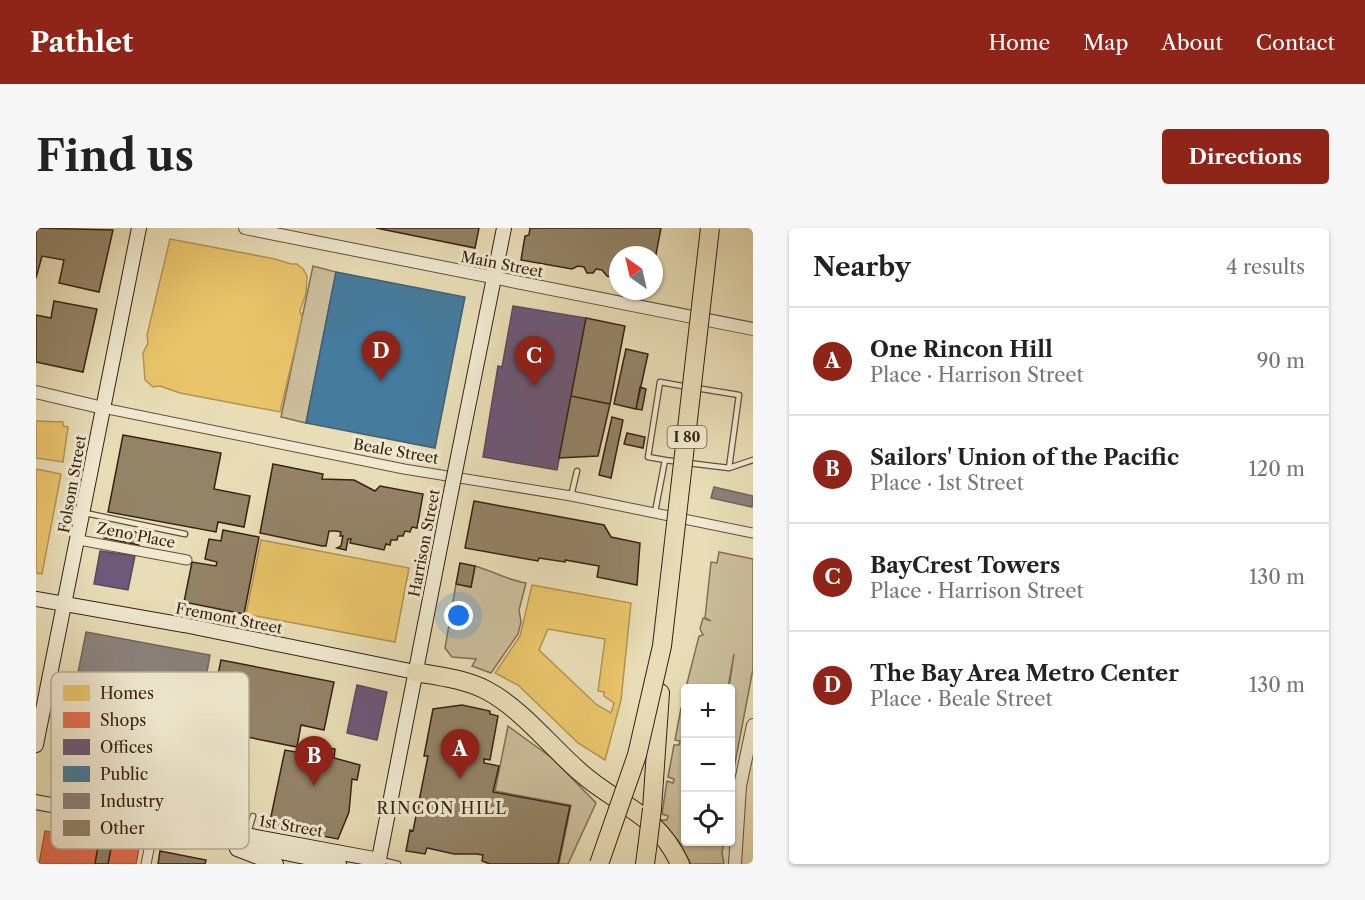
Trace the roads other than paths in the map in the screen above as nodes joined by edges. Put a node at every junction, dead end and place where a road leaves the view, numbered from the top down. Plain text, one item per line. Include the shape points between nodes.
1 (140, 228) edge
2 (245, 228) edge
3 (504, 228) edge
4 (710, 228) edge
5 (717, 228) edge
6 (494, 278) junction
7 (753, 329) edge
8 (36, 392) edge
9 (103, 408) junction
10 (665, 460) junction
11 (753, 460) edge
12 (729, 468) junction
13 (577, 471) dead end
14 (571, 496) junction
15 (82, 512) junction
16 (655, 512) junction
17 (753, 533) edge
18 (185, 534) dead end
19 (79, 540) junction
20 (187, 560) dead end
21 (36, 599) edge
22 (65, 605) junction
23 (51, 672) edge
24 (415, 672) junction
25 (51, 673) edge
26 (48, 688) junction
27 (51, 689) edge
28 (660, 693) junction
29 (752, 728) edge
30 (36, 745) edge
31 (36, 802) edge
32 (51, 805) edge
33 (253, 816) dead end
34 (249, 831) edge
35 (249, 835) edge
36 (249, 845) edge
37 (149, 849) edge
38 (236, 849) edge
39 (646, 856) edge
40 (259, 862) edge
41 (378, 862) edge
42 (146, 864) edge
43 (276, 864) edge
44 (339, 864) edge
45 (398, 864) edge
46 (602, 864) edge
47 (680, 864) edge
48 (735, 864) edge

1 - 9 main road, Folsom Street
2 - 6 street, Main Street
3 - 6 main road, Harrison Street
4 - 46 highway, I 80, bridge via 662,646 637,755
5 - 28 highway, I 80 via 679,567
6 - 7 street, Main Street
6 - 24 main road, Harrison Street, bridge
8 - 9 street, Beale Street
9 - 14 street, Beale Street via 404,469
9 - 15 main road, Folsom Street
10 - 12 lane
10 - 12 lane via 648,457 660,382 739,395
10 - 16 lane
11 - 12 lane
13 - 14 lane
14 - 16 street, Beale Street
15 - 18 lane
15 - 19 main road, Folsom Street
16 - 17 street, Beale Street
19 - 20 street, Zeno Place
19 - 22 main road, Folsom Street
21 - 22 main road, Fremont Street
22 - 23 main road, Folsom Street
22 - 24 main road, Fremont Street
24 - 41 main road, Harrison Street
24 - 47 highway via 464,682 496,696 582,775 646,818 665,838
25 - 26 main road, Folsom Street
26 - 27 street
26 - 30 main road, Folsom Street
28 - 39 highway, bridge
28 - 46 highway, I 80 via 636,784
29 - 48 street via 740,786
31 - 32 main road, 1st Street
33 - 34 lane
35 - 41 main road, 1st Street
36 - 44 main road
37 - 42 street
38 - 40 main road
40 - 43 main road
41 - 45 lane, 1st Street

